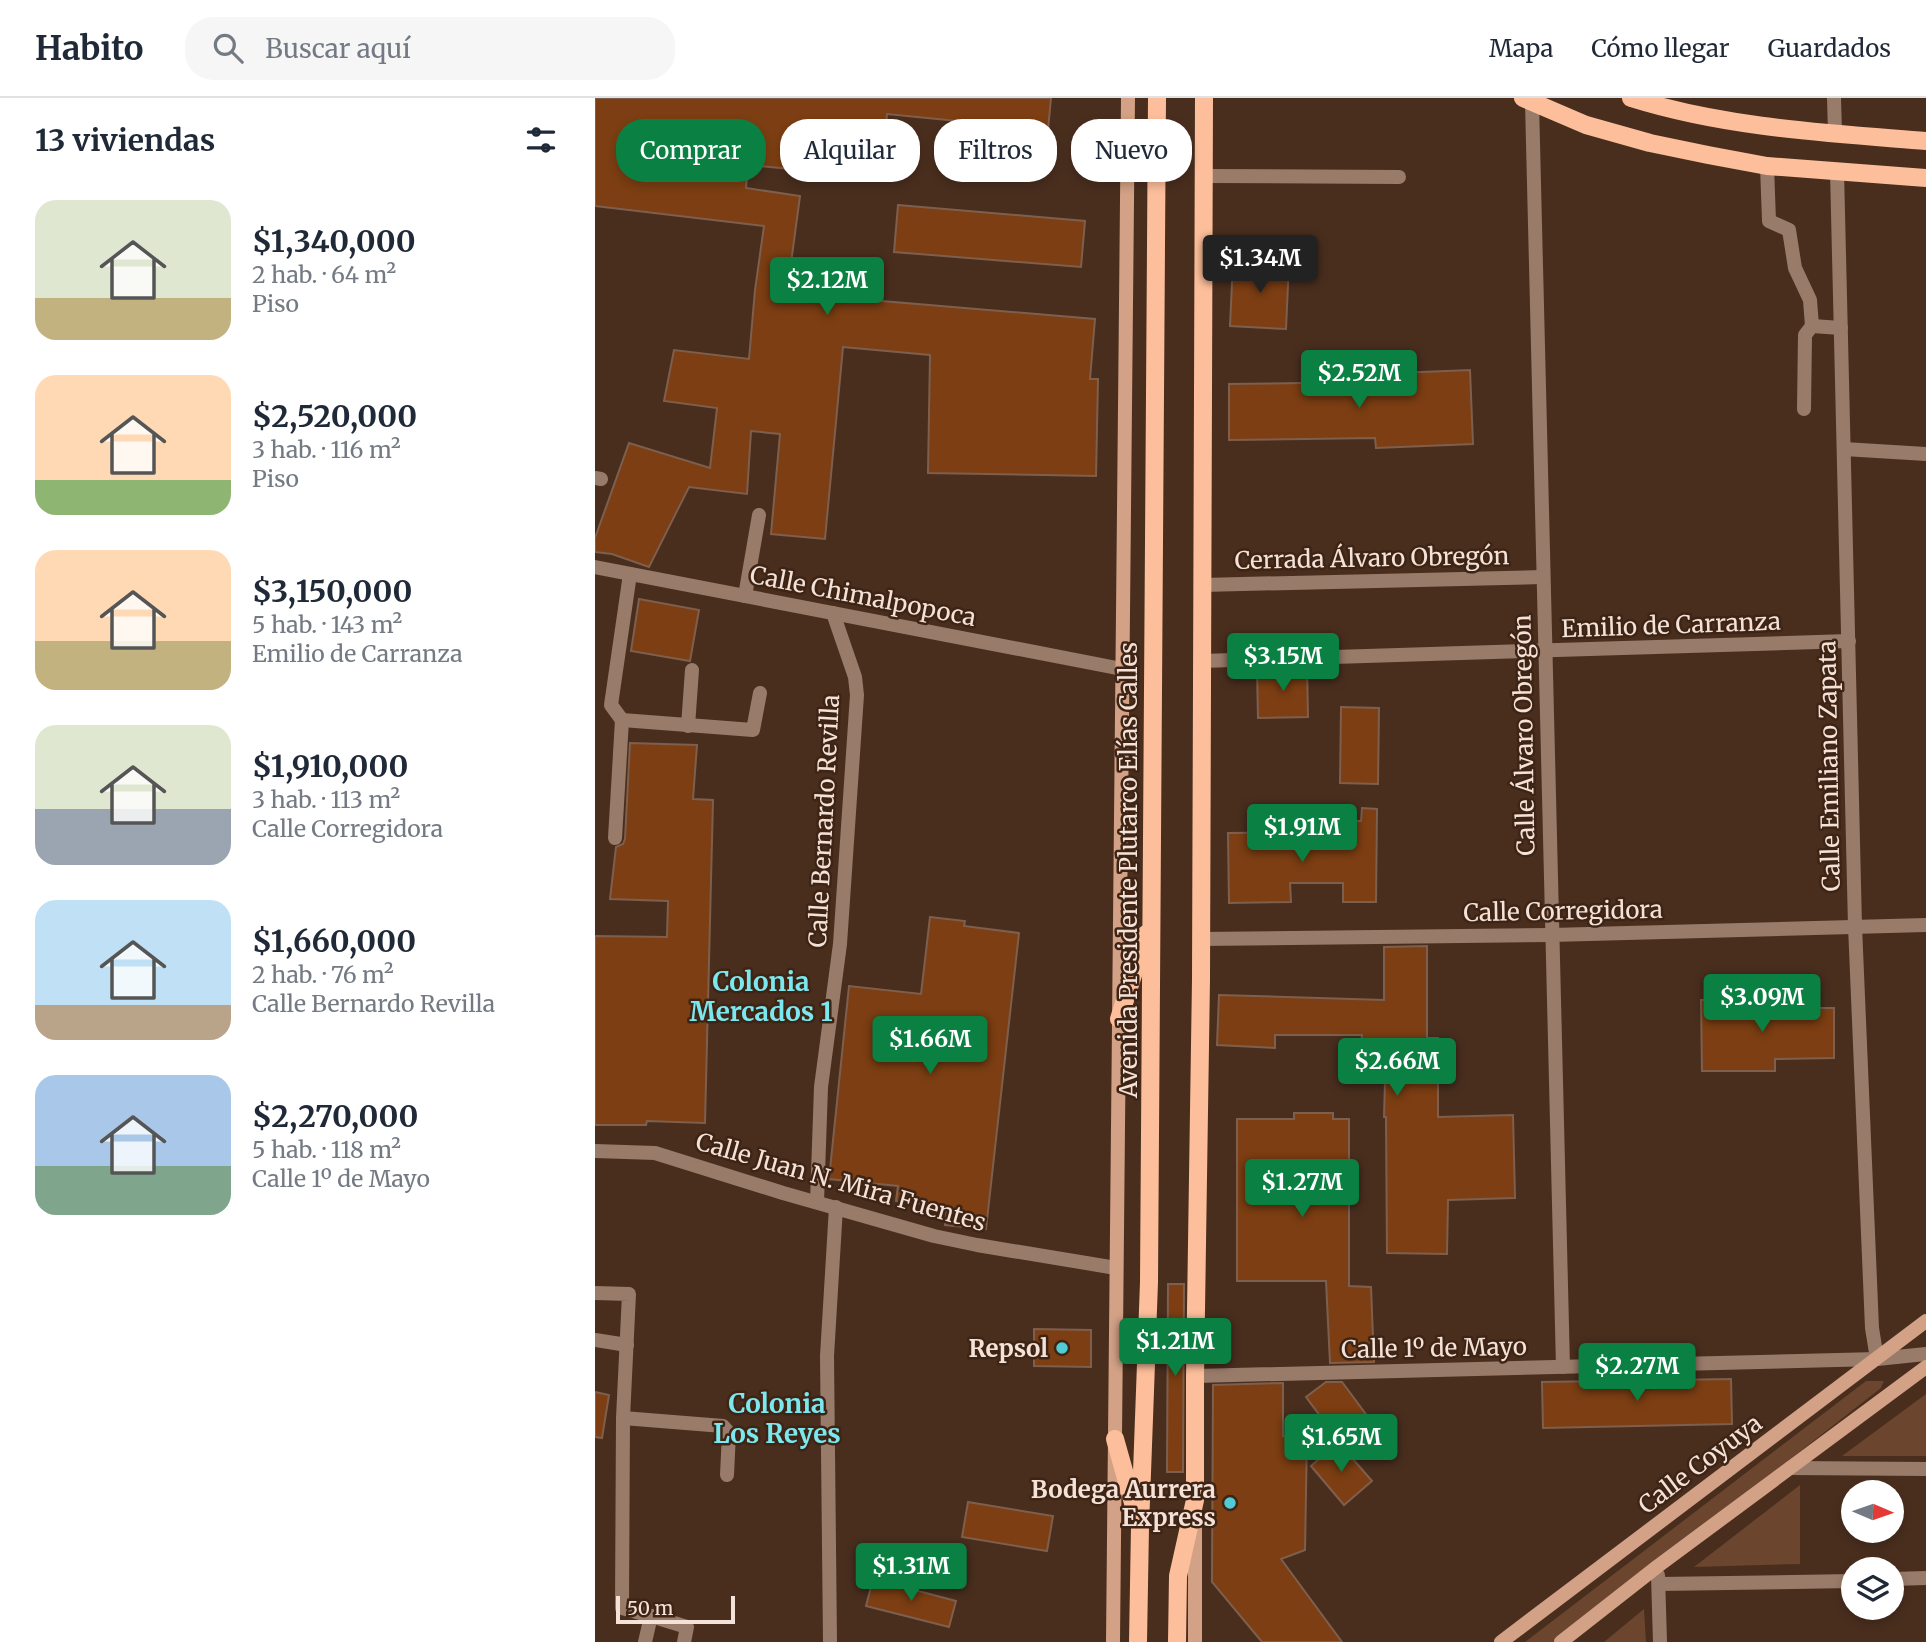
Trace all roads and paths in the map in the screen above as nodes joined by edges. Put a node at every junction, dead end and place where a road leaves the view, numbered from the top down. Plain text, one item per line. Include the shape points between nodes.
1 (1128, 98) edge
2 (1157, 98) edge
3 (1204, 98) edge
4 (1631, 98) edge
5 (1835, 98) edge
6 (1528, 100) edge
7 (1835, 134) junction
8 (1926, 141) edge
9 (1767, 166) junction
10 (1837, 171) junction
11 (1204, 176) junction
12 (1399, 177) dead end
13 (1926, 178) edge
14 (1812, 326) junction
15 (1841, 328) junction
16 (1804, 409) dead end
17 (1844, 449) junction
18 (1926, 454) edge
19 (759, 516) dead end
20 (595, 567) edge
21 (630, 574) junction
22 (1543, 577) junction
23 (1202, 585) junction
24 (745, 596) junction
25 (833, 613) junction
26 (1849, 641) junction
27 (1545, 652) junction
28 (1202, 661) junction
29 (1122, 669) junction
30 (692, 670) dead end
31 (760, 693) dead end
32 (622, 720) junction
33 (688, 726) junction
34 (615, 838) dead end
35 (1152, 914) junction
36 (1926, 925) edge
37 (1855, 926) junction
38 (1551, 935) junction
39 (1201, 939) junction
40 (1119, 1019) junction
41 (595, 1152) edge
42 (817, 1202) junction
43 (836, 1207) junction
44 (1116, 1268) junction
45 (595, 1293) edge
46 (1926, 1321) edge
47 (595, 1340) edge
48 (627, 1345) junction
49 (1926, 1354) edge
50 (1877, 1359) junction
51 (1563, 1367) junction
52 (1926, 1367) edge
53 (1195, 1376) junction
54 (623, 1418) junction
55 (1115, 1439) junction
56 (1790, 1468) junction
57 (1926, 1469) edge
58 (727, 1475) dead end
59 (1195, 1500) junction
60 (1140, 1527) junction
61 (1658, 1566) junction
62 (1926, 1578) edge
63 (1904, 1579) edge
64 (1841, 1581) edge
65 (1659, 1584) junction
66 (651, 1616) junction
67 (685, 1635) edge
68 (645, 1642) edge
69 (830, 1642) edge
70 (1113, 1642) edge
71 (1138, 1642) edge
72 (1177, 1642) edge
73 (1195, 1642) edge
74 (1501, 1642) edge
75 (1561, 1642) edge
76 (1660, 1642) edge

1 - 29 street, Avenida Presidente Plutarco Elías Calles
2 - 35 main road, Avenida Presidente Plutarco Elías Calles
3 - 11 main road
4 - 7 main road via 1710,118
5 - 7 street
6 - 9 main road via 1587,125 1650,143
6 - 22 street, Calle Álvaro Obregón
7 - 8 main road
9 - 10 main road
9 - 14 street via 1767,214 1769,220 1789,230 1795,268 1810,300
10 - 13 main road
10 - 15 street, Calle Emiliano Zapata
11 - 12 street
11 - 23 main road
14 - 15 street
14 - 16 street via 1805,335
15 - 17 street, Calle Emiliano Zapata
17 - 18 street
17 - 26 street, Calle Emiliano Zapata
19 - 24 street
20 - 21 street, Calle Chimalpopoca
21 - 24 street, Calle Chimalpopoca
21 - 32 street via 611,705
22 - 23 street, Cerrada Álvaro Obregón
22 - 27 street, Calle Álvaro Obregón
23 - 28 main road
24 - 25 street, Calle Chimalpopoca
25 - 29 street, Calle Chimalpopoca
25 - 42 street, Calle Bernardo Revilla via 857,695 841,944 821,1087
26 - 27 street, Emilio de Carranza
26 - 37 street, Calle Emiliano Zapata
27 - 28 street, Emilio de Carranza
27 - 38 street, Calle Álvaro Obregón
28 - 39 main road
29 - 40 street, Avenida Presidente Plutarco Elías Calles
30 - 33 street
31 - 33 street via 753,730
32 - 33 street
32 - 34 street
35 - 40 main road
35 - 60 main road, Avenida Presidente Plutarco Elías Calles via 1149,1282
36 - 37 street, Calle Corregidora
37 - 38 street, Calle Corregidora
37 - 50 street, Calle Emiliano Zapata
38 - 39 street, Calle Corregidora
38 - 51 street, Calle Álvaro Obregón
39 - 53 main road
40 - 44 street, Avenida Presidente Plutarco Elías Calles
41 - 42 street, Calle Juan N. Mira Fuentes via 655,1153
42 - 43 street, Calle Juan N. Mira Fuentes
43 - 44 street, Calle Juan N. Mira Fuentes via 921,1233
43 - 69 street via 827,1356
44 - 55 street, Avenida Presidente Plutarco Elías Calles
45 - 48 street via 629,1294
46 - 50 street, Calle Coyuya
47 - 48 street
48 - 54 street
49 - 50 street, Calle 1º de Mayo
50 - 51 street, Calle 1º de Mayo
50 - 74 street, Calle Coyuya
51 - 53 street, Calle 1º de Mayo
52 - 56 street
53 - 59 main road
54 - 58 street via 723,1426 729,1433
54 - 66 street via 622,1608
55 - 60 main road
55 - 70 street, Avenida Presidente Plutarco Elías Calles
56 - 57 street
56 - 61 street
59 - 72 main road via 1178,1576
59 - 73 street
60 - 71 main road, Avenida Presidente Plutarco Elías Calles
61 - 65 street
61 - 75 street
62 - 63 street
64 - 65 street
65 - 76 street
66 - 67 street
66 - 68 street

